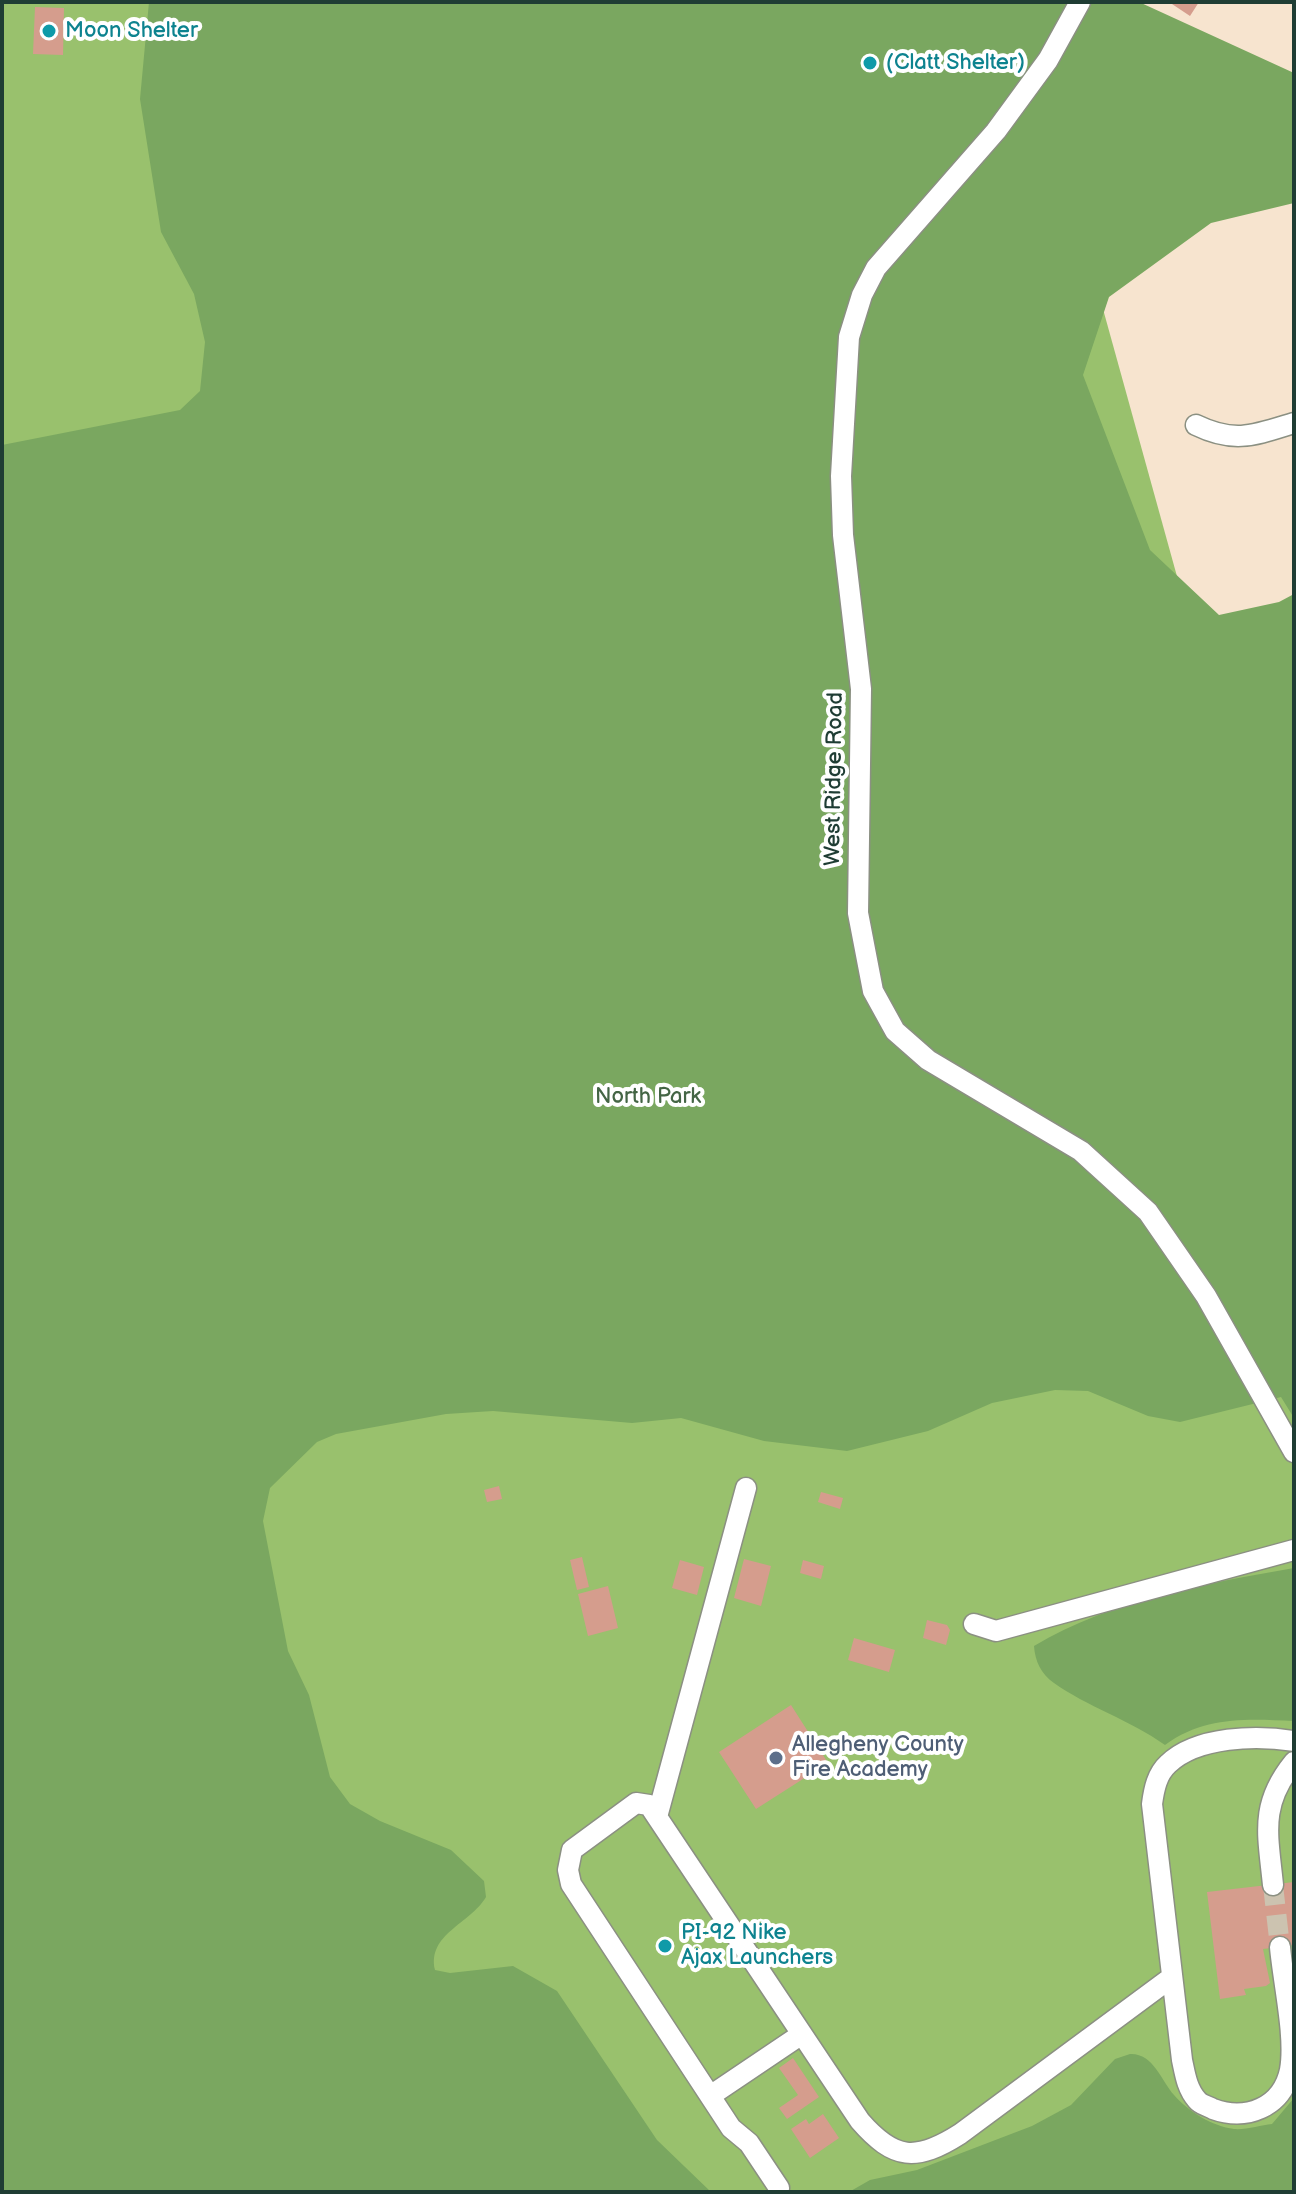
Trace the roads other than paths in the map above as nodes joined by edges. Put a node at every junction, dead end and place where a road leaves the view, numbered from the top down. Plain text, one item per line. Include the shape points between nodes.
1 (1080, 2) edge
2 (1294, 423) edge
3 (1196, 425) dead end
4 (1294, 1452) edge
5 (746, 1488) dead end
6 (1294, 1550) edge
7 (974, 1624) dead end
8 (1294, 1741) edge
9 (1294, 1762) edge
10 (657, 1817) junction
11 (1273, 1885) tunnel mouth
12 (1280, 1947) tunnel mouth
13 (1172, 1977) junction
14 (802, 2034) junction
15 (710, 2096) junction
16 (779, 2188) dead end

1 - 4 street, West Ridge Road via 1048,60 996,131 876,268 849,337 841,476 861,689 862,946 881,1010 910,1047 1081,1151 1148,1212 1206,1296
2 - 3 street via 1244,438
5 - 10 street
6 - 7 street via 996,1631
8 - 13 street via 1249,1738 1198,1747 1179,1755 1159,1775 1152,1804
9 - 11 street via 1269,1803
10 - 14 street
10 - 15 street via 645,1802 631,1805 572,1850 568,1870 577,1897
12 - 13 street via 1290,2070 1273,2101 1250,2113 1235,2115 1199,2103 1189,2087
13 - 14 street via 960,2134 923,2153 899,2153 877,2140
14 - 15 street
15 - 16 street

